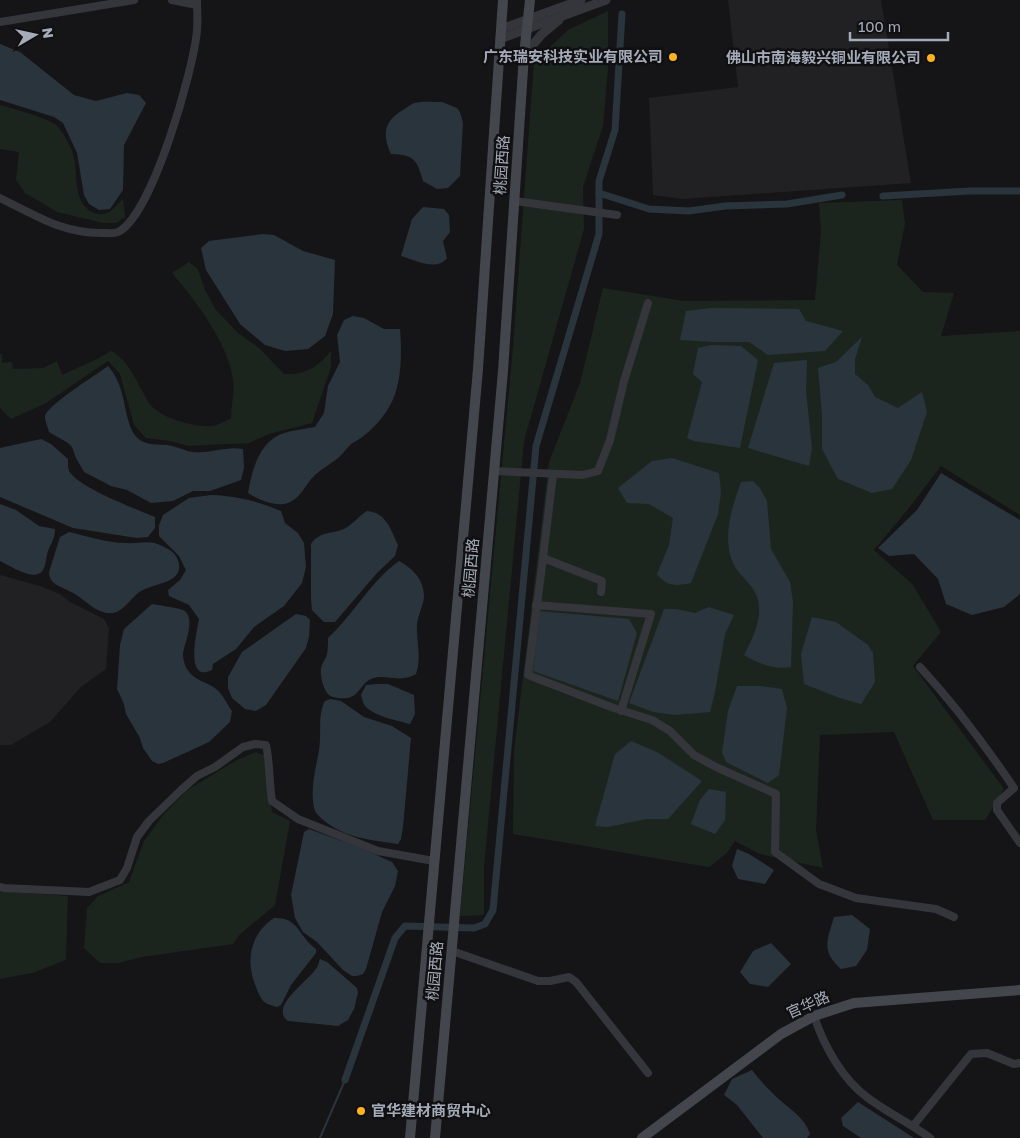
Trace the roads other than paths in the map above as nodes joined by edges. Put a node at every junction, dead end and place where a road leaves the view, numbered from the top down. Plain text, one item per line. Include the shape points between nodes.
1 (134, 0) edge
2 (172, 0) edge
3 (503, 0) edge
4 (530, 0) edge
5 (576, 0) edge
6 (606, 0) edge
7 (198, 3) edge
8 (568, 14) junction
9 (0, 22) edge
10 (527, 24) junction
11 (501, 34) junction
12 (524, 55) junction
13 (0, 198) edge
14 (514, 201) junction
15 (617, 215) dead end
16 (648, 303) dead end
17 (494, 470) junction
18 (553, 474) junction
19 (543, 558) junction
20 (601, 592) dead end
21 (536, 605) junction
22 (920, 667) dead end
23 (621, 710) junction
24 (1020, 843) edge
25 (434, 861) junction
26 (0, 887) edge
27 (954, 917) dead end
28 (452, 946) junction
29 (1020, 990) edge
30 (814, 1016) junction
31 (1020, 1063) edge
32 (648, 1073) dead end
33 (412, 1122) junction
34 (436, 1124) junction
35 (913, 1126) junction
36 (405, 1138) edge
37 (410, 1138) edge
38 (435, 1138) edge
39 (440, 1138) edge
40 (642, 1138) edge
41 (930, 1138) edge

1 - 9 street
2 - 7 street
3 - 11 main road, 桃园西路
4 - 10 main road, 桃园西路
5 - 10 street
6 - 8 street
7 - 13 street via 197,31 183,99 150,191 130,222 117,233 87,234 60,228
8 - 10 street
8 - 12 street via 542,34
10 - 11 street
10 - 12 main road, 桃园西路
11 - 25 main road, 桃园西路 via 478,369
12 - 14 main road, 桃园西路
14 - 15 street
14 - 17 main road, 桃园西路
16 - 18 street via 610,440 598,471 583,475
17 - 18 street
17 - 28 main road, 桃园西路
18 - 19 street
19 - 20 street via 602,580
19 - 21 street
21 - 23 street via 528,676
21 - 23 street via 651,614
22 - 24 street via 957,709 1014,788 997,803 997,810
23 - 27 street via 652,720 670,731 694,755 776,794 775,852 819,884 856,898 936,909
25 - 26 street via 378,851 298,819 272,801 266,745 255,744 243,747 197,776 165,805 137,837 120,880 88,892
25 - 33 main road, 桃园西路
28 - 32 street via 538,982 569,977
28 - 34 main road, 桃园西路
29 - 30 main road, 官华路 via 854,1003
30 - 35 street via 821,1038 847,1078 867,1098
30 - 40 main road, 官华路 via 781,1034
31 - 35 street via 1014,1064 986,1053 971,1054
33 - 36 main road
33 - 37 main road, 桃园西路
34 - 38 main road, 桃园西路
34 - 39 main road
35 - 41 street

